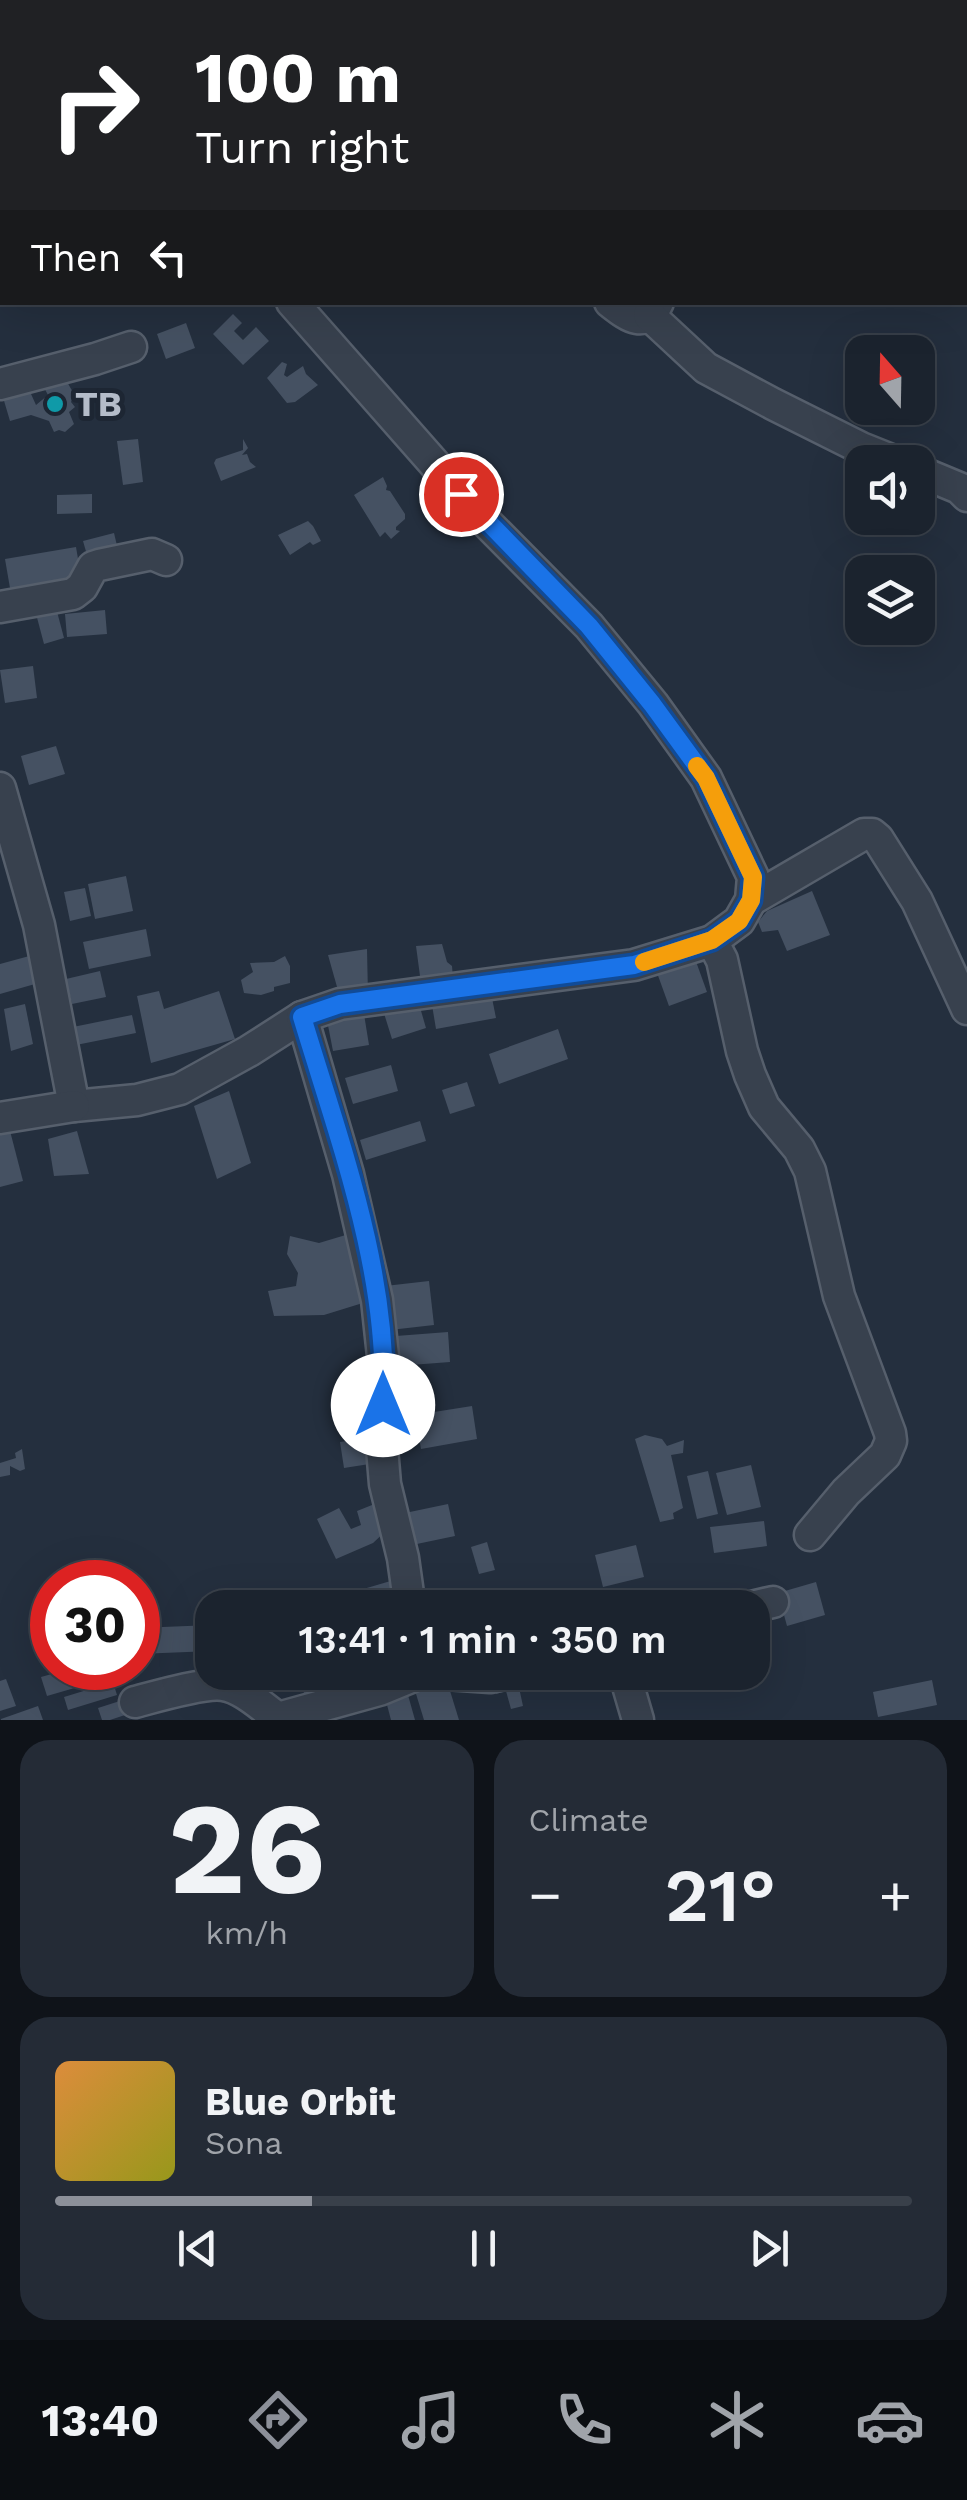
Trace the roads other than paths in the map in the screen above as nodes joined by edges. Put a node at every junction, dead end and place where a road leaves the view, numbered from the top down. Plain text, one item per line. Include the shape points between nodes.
1 (295, 305) edge
2 (614, 305) edge
3 (653, 309) edge
4 (131, 347) dead end
5 (0, 384) edge
6 (855, 445) edge
7 (935, 478) edge
8 (967, 496) edge
9 (166, 560) dead end
10 (0, 607) edge
11 (0, 788) edge
12 (751, 900) junction
13 (712, 940) junction
14 (967, 1009) edge
15 (302, 1017) junction
16 (74, 1106) junction
17 (0, 1118) edge
18 (810, 1535) dead end
19 (408, 1590) edge
20 (195, 1689) edge
21 (234, 1690) edge
22 (379, 1690) edge
23 (635, 1690) edge
24 (136, 1702) dead end
25 (638, 1720) edge

1 - 12 street via 484,520 589,626 652,704 706,778 753,877
2 - 3 street via 631,318
3 - 6 street via 706,368
4 - 5 street
7 - 8 street
9 - 10 street via 152,554 99,565 73,594
11 - 16 street via 39,925
12 - 13 street via 739,921
12 - 14 street via 872,834 917,902
13 - 15 street via 634,965 340,1004
13 - 18 street via 764,1108 810,1171 839,1296 890,1433 885,1454
15 - 16 street via 180,1089
15 - 19 street via 377,1300 385,1484
16 - 17 street
20 - 24 street
21 - 22 street via 278,1718
23 - 25 street

